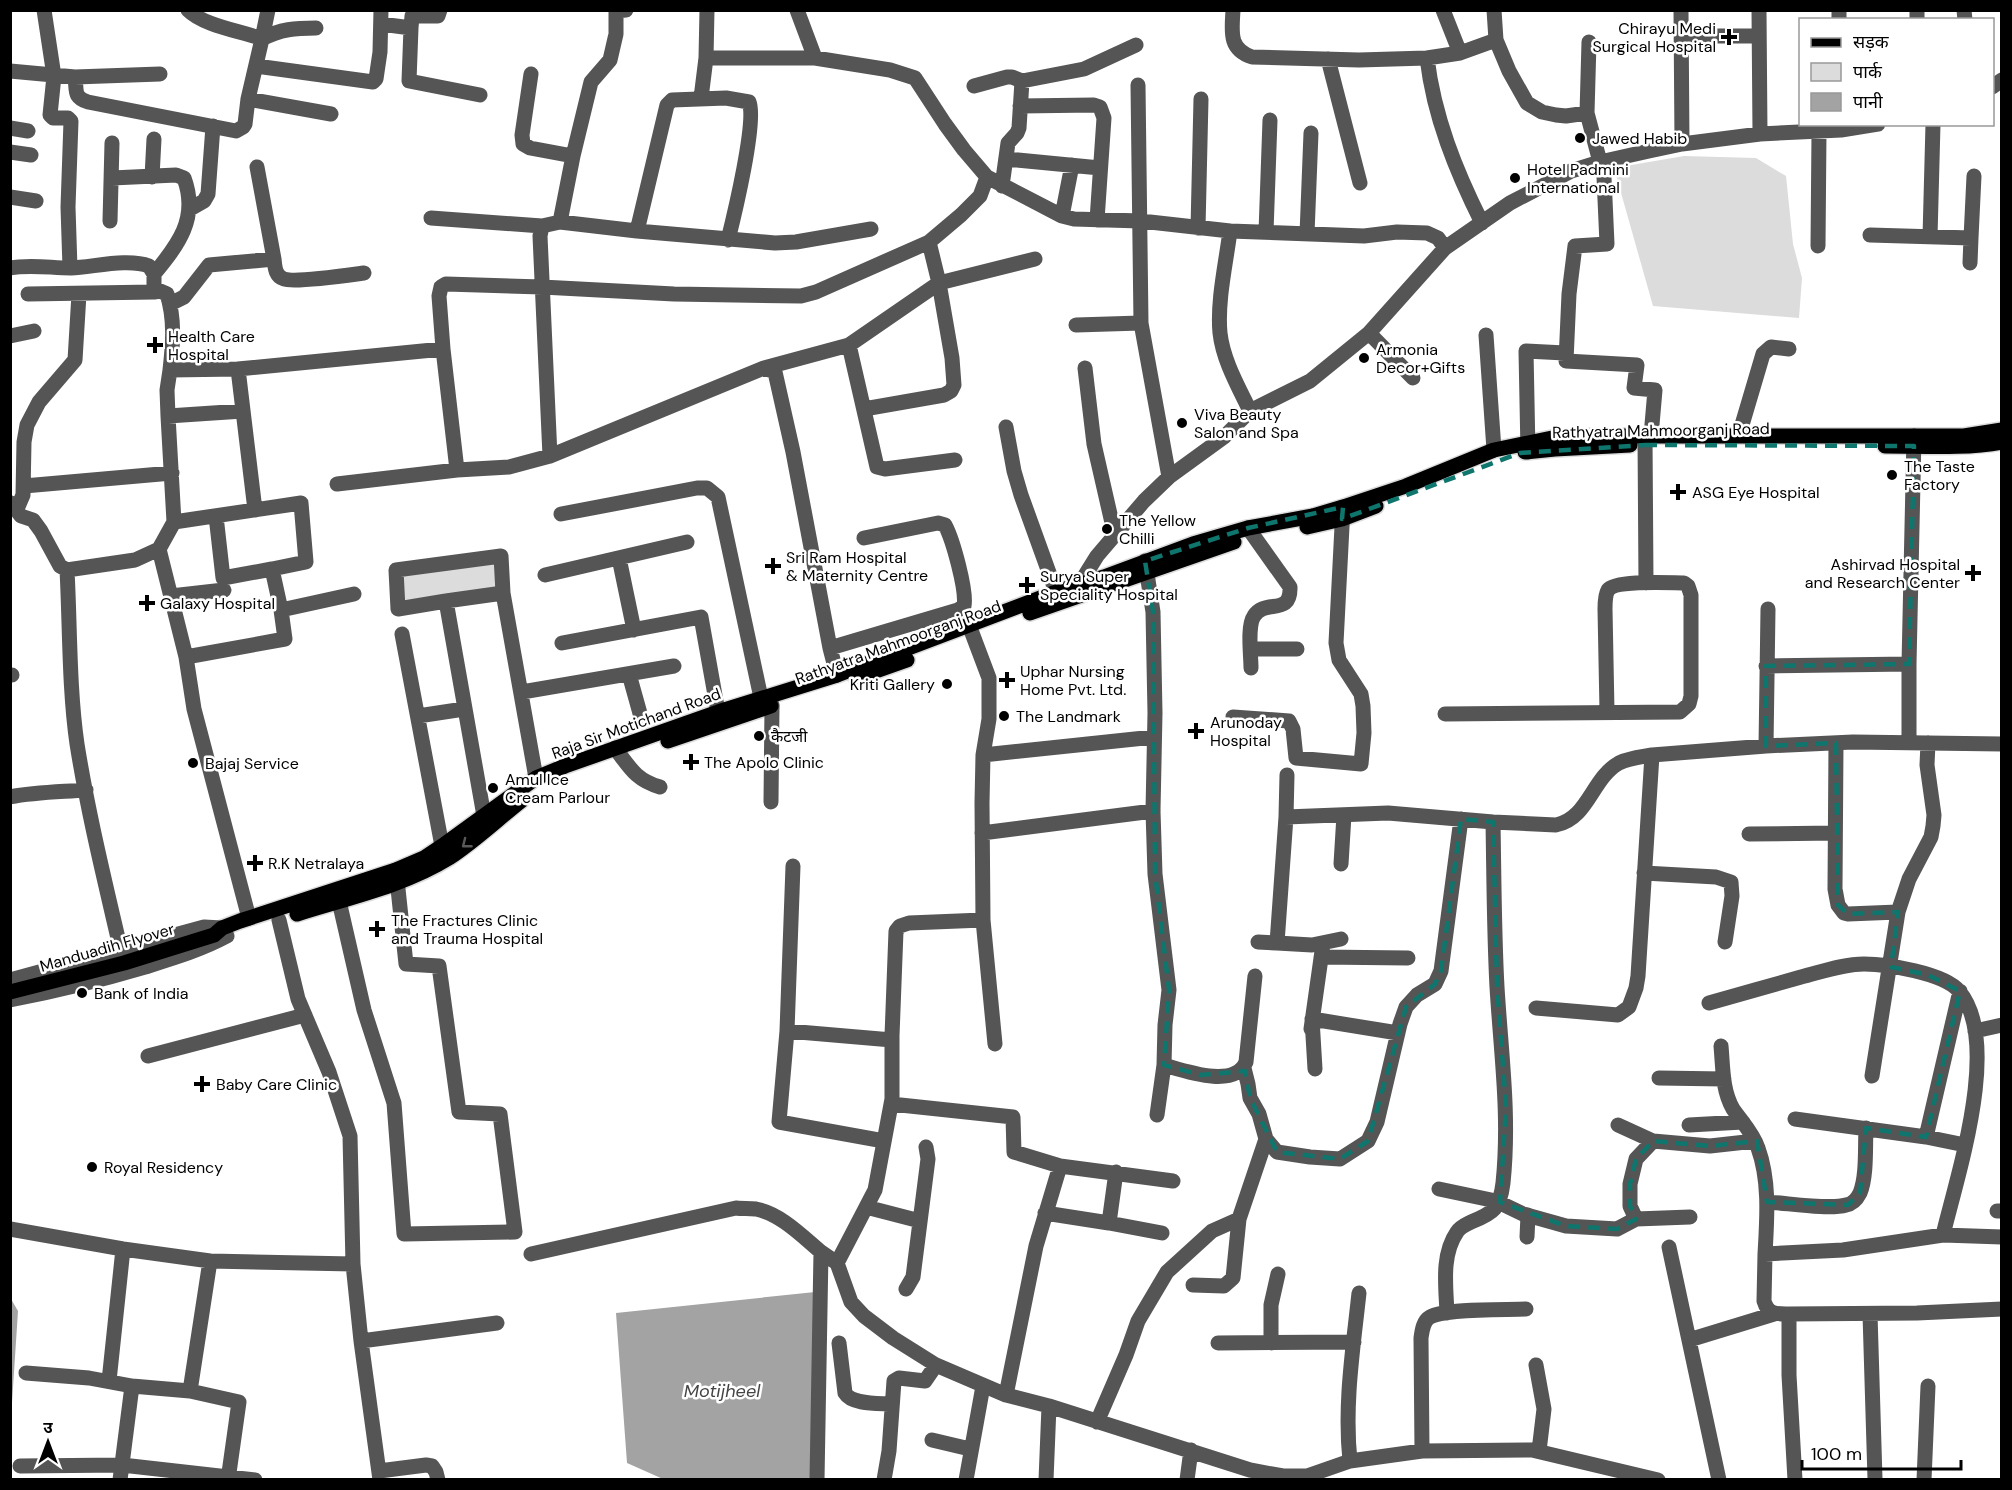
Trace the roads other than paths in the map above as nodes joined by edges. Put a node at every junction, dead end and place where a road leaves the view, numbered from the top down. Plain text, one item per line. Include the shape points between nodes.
1 (44, 10) edge
2 (188, 10) edge
3 (268, 10) edge
4 (440, 10) edge
5 (707, 10) edge
6 (1233, 10) edge
7 (1443, 10) edge
8 (1494, 10) edge
9 (1681, 10) edge
10 (1759, 10) edge
11 (616, 11) edge
12 (798, 11) edge
13 (381, 17) edge
14 (316, 28) dead end
15 (411, 28) junction
16 (1681, 36) junction
17 (1759, 36) junction
18 (262, 39) junction
19 (1496, 40) junction
20 (1589, 42) dead end
21 (1136, 45) dead end
22 (1460, 53) junction
23 (706, 58) junction
24 (815, 58) junction
25 (1427, 58) junction
26 (1328, 59) junction
27 (256, 66) junction
28 (10, 71) edge
29 (531, 74) dead end
30 (160, 75) dead end
31 (54, 76) junction
32 (75, 77) junction
33 (1022, 81) junction
34 (1138, 85) dead end
35 (974, 86) dead end
36 (480, 95) dead end
37 (701, 98) junction
38 (248, 99) junction
39 (1201, 99) dead end
40 (1020, 106) junction
41 (1587, 113) junction
42 (331, 114) dead end
43 (1270, 120) dead end
44 (213, 126) junction
45 (1933, 126) edge
46 (1841, 127) edge
47 (10, 128) edge
48 (28, 130) dead end
49 (1819, 132) junction
50 (1311, 133) dead end
51 (1760, 134) junction
52 (154, 139) dead end
53 (112, 143) dead end
54 (1682, 144) junction
55 (10, 152) edge
56 (31, 155) dead end
57 (573, 156) junction
58 (1007, 159) junction
59 (1600, 162) junction
60 (1072, 165) junction
61 (257, 167) dead end
62 (1100, 168) junction
63 (1974, 176) dead end
64 (152, 177) junction
65 (987, 177) junction
66 (112, 178) junction
67 (1360, 183) dead end
68 (1002, 186) junction
69 (10, 197) edge
70 (36, 201) dead end
71 (190, 209) junction
72 (1062, 216) junction
73 (431, 218) dead end
74 (1097, 220) junction
75 (110, 221) dead end
76 (1141, 221) junction
77 (560, 222) junction
78 (1482, 223) junction
79 (542, 226) junction
80 (1198, 228) junction
81 (872, 229) dead end
82 (637, 231) junction
83 (1230, 231) junction
84 (1266, 232) junction
85 (1306, 234) junction
86 (1870, 235) dead end
87 (1930, 237) junction
88 (1971, 238) junction
89 (728, 240) junction
90 (929, 242) junction
91 (1818, 246) dead end
92 (1445, 248) junction
93 (273, 259) junction
94 (1035, 259) dead end
95 (1970, 263) dead end
96 (10, 268) edge
97 (70, 268) junction
98 (364, 273) dead end
99 (154, 274) junction
100 (939, 283) junction
101 (542, 286) junction
102 (154, 292) junction
103 (28, 294) dead end
104 (79, 294) junction
105 (170, 304) junction
106 (1141, 323) junction
107 (1076, 325) dead end
108 (34, 331) dead end
109 (1370, 333) junction
110 (1486, 335) dead end
111 (10, 336) edge
112 (849, 345) junction
113 (443, 349) junction
114 (1789, 350) dead end
115 (1565, 353) junction
116 (764, 368) junction
117 (1084, 368) dead end
118 (238, 369) junction
119 (170, 370) junction
120 (1413, 378) dead end
121 (864, 409) junction
122 (243, 411) junction
123 (1250, 411) junction
124 (168, 416) junction
125 (1006, 428) dead end
126 (2001, 430) edge
127 (1738, 435) junction
128 (1647, 439) junction
129 (1914, 441) junction
130 (2001, 442) edge
131 (1528, 447) junction
132 (1494, 450) junction
133 (550, 456) junction
134 (955, 460) dead end
135 (457, 470) junction
136 (172, 474) junction
137 (1168, 477) junction
138 (337, 484) dead end
139 (24, 486) junction
140 (255, 510) junction
141 (1342, 513) junction
142 (15, 514) edge
143 (561, 514) dead end
144 (216, 516) junction
145 (174, 522) junction
146 (1251, 531) junction
147 (1115, 536) junction
148 (864, 538) dead end
149 (687, 542) dead end
150 (159, 549) junction
151 (619, 558) junction
152 (1146, 567) junction
153 (272, 569) junction
154 (67, 570) junction
155 (544, 575) dead end
156 (1646, 583) junction
157 (224, 590) dead end
158 (1080, 590) junction
159 (1056, 592) junction
160 (503, 593) junction
161 (354, 594) dead end
162 (171, 596) junction
163 (446, 601) junction
164 (1768, 609) dead end
165 (281, 610) junction
166 (634, 630) junction
167 (971, 630) junction
168 (402, 634) dead end
169 (562, 643) dead end
170 (830, 648) junction
171 (1251, 649) junction
172 (1297, 649) dead end
173 (186, 657) junction
174 (1909, 664) junction
175 (674, 666) dead end
176 (1766, 666) junction
177 (1251, 668) dead end
178 (629, 674) junction
179 (837, 675) junction
180 (522, 692) junction
181 (767, 702) junction
182 (464, 709) junction
183 (1607, 711) junction
184 (718, 712) junction
185 (1445, 714) dead end
186 (418, 716) junction
187 (642, 717) dead end
188 (1233, 717) dead end
189 (1154, 737) junction
190 (1909, 742) junction
191 (1836, 743) junction
192 (1928, 743) junction
193 (2001, 744) edge
194 (1766, 746) junction
195 (618, 752) junction
196 (983, 755) junction
197 (1652, 755) junction
198 (1287, 775) dead end
199 (536, 778) junction
200 (660, 787) dead end
201 (86, 790) junction
202 (10, 797) edge
203 (771, 802) dead end
204 (1153, 811) junction
205 (1344, 815) junction
206 (484, 816) junction
207 (1286, 817) junction
208 (1461, 819) junction
209 (1493, 822) junction
210 (982, 833) junction
211 (1835, 833) junction
212 (1749, 834) dead end
213 (442, 846) junction
214 (1341, 864) dead end
215 (793, 866) dead end
216 (1644, 873) junction
217 (396, 876) junction
218 (339, 901) junction
219 (1898, 912) junction
220 (249, 918) junction
221 (279, 920) junction
222 (983, 920) junction
223 (221, 933) junction
224 (1341, 939) dead end
225 (1258, 942) dead end
226 (1725, 942) dead end
227 (1277, 943) junction
228 (1322, 950) junction
229 (121, 951) junction
230 (1408, 958) dead end
231 (1891, 967) junction
232 (1255, 976) dead end
233 (10, 980) edge
234 (10, 992) edge
235 (1960, 992) junction
236 (10, 1000) edge
237 (1709, 1003) dead end
238 (1536, 1008) dead end
239 (305, 1015) junction
240 (1312, 1019) junction
241 (2001, 1025) edge
242 (787, 1031) junction
243 (1975, 1031) junction
244 (1398, 1033) junction
245 (892, 1040) junction
246 (995, 1044) dead end
247 (1721, 1046) dead end
248 (1308, 1049) dead end
249 (148, 1056) dead end
250 (1164, 1065) junction
251 (1244, 1068) junction
252 (1315, 1069) dead end
253 (1872, 1076) dead end
254 (1659, 1078) dead end
255 (1724, 1079) junction
256 (891, 1104) junction
257 (1156, 1115) dead end
258 (1795, 1119) dead end
259 (1743, 1122) junction
260 (1618, 1125) dead end
261 (1689, 1125) dead end
262 (1866, 1128) junction
263 (1926, 1137) junction
264 (1266, 1139) junction
265 (884, 1141) junction
266 (1755, 1141) junction
267 (1653, 1142) junction
268 (1965, 1145) junction
269 (926, 1147) dead end
270 (1060, 1166) junction
271 (1116, 1172) junction
272 (1173, 1181) dead end
273 (1439, 1189) dead end
274 (1500, 1202) junction
275 (1767, 1202) junction
276 (866, 1207) junction
277 (1045, 1213) junction
278 (1528, 1215) junction
279 (1690, 1217) dead end
280 (1239, 1219) junction
281 (1636, 1219) junction
282 (920, 1221) junction
283 (1109, 1223) junction
284 (10, 1228) edge
285 (1162, 1233) dead end
286 (1943, 1235) junction
287 (1527, 1237) dead end
288 (2001, 1237) edge
289 (1669, 1247) dead end
290 (123, 1249) junction
291 (821, 1252) junction
292 (531, 1254) dead end
293 (1765, 1254) junction
294 (210, 1261) junction
295 (837, 1263) junction
296 (353, 1264) junction
297 (1278, 1274) dead end
298 (1193, 1285) dead end
299 (906, 1289) dead end
300 (1359, 1293) dead end
301 (1526, 1309) dead end
302 (2001, 1309) edge
303 (1447, 1313) junction
304 (1781, 1314) junction
305 (1870, 1314) junction
306 (497, 1323) dead end
307 (1689, 1340) junction
308 (361, 1341) junction
309 (1354, 1342) junction
310 (839, 1343) dead end
311 (1218, 1343) dead end
312 (1271, 1343) junction
313 (936, 1365) junction
314 (1536, 1365) dead end
315 (26, 1373) dead end
316 (109, 1381) junction
317 (132, 1386) junction
318 (983, 1386) junction
319 (1928, 1386) dead end
320 (189, 1391) junction
321 (1006, 1395) junction
322 (892, 1404) junction
323 (1049, 1406) junction
324 (1097, 1422) junction
325 (932, 1440) dead end
326 (970, 1449) junction
327 (1191, 1450) junction
328 (1422, 1450) junction
329 (1539, 1451) junction
330 (1350, 1461) junction
331 (20, 1466) dead end
332 (121, 1472) edge
333 (380, 1475) edge
334 (1249, 1475) edge
335 (228, 1478) edge
336 (1307, 1478) edge
337 (255, 1479) edge
338 (438, 1479) edge
339 (817, 1479) edge
340 (884, 1479) edge
341 (966, 1479) edge
342 (1046, 1479) edge
343 (1187, 1479) edge
344 (1658, 1479) edge
345 (1719, 1479) edge
346 (1795, 1479) edge
347 (1870, 1479) edge
348 (1875, 1479) edge
349 (1884, 1479) edge
350 (1924, 1479) edge

1 - 31 street
2 - 18 street via 211,23
3 - 18 street
4 - 15 street via 438,16 411,16
5 - 23 street
6 - 26 street via 1232,38 1242,54
7 - 22 street
8 - 19 street
9 - 16 street
10 - 17 street
11 - 57 street via 610,60 591,82
12 - 24 street
13 - 15 street
13 - 27 street via 374,81
14 - 18 street via 274,32
15 - 36 street via 409,81
16 - 17 street
16 - 54 street
17 - 51 street
18 - 27 street
19 - 22 street
19 - 41 street via 1527,103 1556,115
20 - 41 street
21 - 33 street via 1084,69
22 - 25 street
23 - 24 street
23 - 37 street
24 - 65 street via 915,78
25 - 26 street
25 - 78 street via 1447,144
26 - 67 street
27 - 38 street
28 - 31 street
29 - 57 street via 523,144
30 - 32 street
31 - 32 street
31 - 97 street via 51,117 71,121
32 - 44 street via 79,99
33 - 35 street via 1007,77
33 - 40 street
34 - 76 street
37 - 82 street via 672,100 667,105
37 - 89 street via 745,101 751,107
38 - 42 street
38 - 44 street via 241,129
39 - 80 street
40 - 58 street via 1019,128 1008,143
40 - 62 street via 1100,107 1104,118
41 - 59 street
43 - 84 street
44 - 71 street via 208,194
45 - 87 street
46 - 49 street
47 - 48 street
49 - 51 street
49 - 91 street
50 - 85 street
51 - 54 street
52 - 64 street
53 - 66 street
54 - 59 street
55 - 56 street
57 - 77 street
58 - 60 street
58 - 68 street
59 - 78 street via 1538,187
59 - 115 street via 1606,196 1607,244 1575,246
60 - 62 street
60 - 72 street
61 - 93 street
62 - 74 street
63 - 88 street
64 - 66 street
64 - 71 street via 184,178
65 - 68 street
65 - 90 street via 980,196
66 - 75 street
68 - 72 street
69 - 70 street
71 - 99 street via 177,246
72 - 74 street
73 - 79 street
74 - 76 street
76 - 80 street
76 - 106 street
77 - 79 street
77 - 82 street
78 - 92 street
79 - 101 street
80 - 83 street
81 - 89 street via 796,242
82 - 89 street
83 - 84 street
83 - 123 street via 1220,333 1229,365
84 - 85 street
85 - 92 street via 1427,233 1438,238
86 - 87 street
87 - 88 street
88 - 95 street
90 - 100 street
90 - 101 street via 801,296
92 - 109 street
93 - 98 street via 276,273 285,280
93 - 105 street via 209,265 184,297
94 - 100 street
96 - 97 street
97 - 99 street via 137,262 149,266
99 - 102 street
100 - 112 street
100 - 121 street via 952,358 951,391
101 - 113 street via 441,286
101 - 133 street
102 - 104 street
102 - 105 street via 164,291
103 - 104 street
104 - 139 street via 75,360 39,402 27,425
105 - 119 street
106 - 107 street
106 - 137 street
108 - 111 street
109 - 120 street
109 - 123 street via 1310,381
110 - 132 street
112 - 116 street
112 - 121 street
113 - 118 street
113 - 135 street
114 - 127 street via 1771,347 1762,354
115 - 128 street via 1566,361 1637,365 1634,388 1655,390
115 - 131 street via 1526,351
116 - 133 street
116 - 170 street via 775,372
117 - 147 street via 1094,444
118 - 119 street
118 - 122 street
119 - 124 street via 166,390
121 - 134 street via 877,467 885,470
122 - 124 street
122 - 140 street
123 - 137 street via 1224,437
124 - 136 street
125 - 159 street via 1021,495
126 - 129 main road, Rathyatra Mahmoorganj Road
127 - 128 main road, Rathyatra Mahmoorganj Road
127 - 129 main road, Rathyatra Mahmoorganj Road
128 - 129 main road, Rathyatra Mahmoorganj Road
128 - 131 main road, Rathyatra Mahmoorganj Road via 1552,438
128 - 156 street
129 - 130 main road, Rathyatra Mahmoorganj Road via 1981,446
129 - 174 street
131 - 132 main road, Rathyatra Mahmoorganj Road
131 - 141 main road, Rathyatra Mahmoorganj Road
132 - 141 main road, Rathyatra Mahmoorganj Road
133 - 135 street via 509,467
135 - 138 street
136 - 139 street
136 - 145 street
137 - 147 street
139 - 142 street
140 - 144 street
140 - 153 street via 301,503 306,562
141 - 146 main road, Rathyatra Mahmoorganj Road
141 - 188 street via 1336,643 1339,660 1361,694 1361,764 1296,758 1289,721
142 - 154 street via 33,520 60,566
143 - 181 street via 697,488 707,488 718,497
144 - 145 street
144 - 153 street via 223,578
145 - 150 street
146 - 152 main road, Rathyatra Mahmoorganj Road via 1193,544
146 - 171 street via 1290,587 1290,596 1286,603 1260,609 1253,616
147 - 158 street via 1097,556
148 - 170 street via 938,523 945,525 965,594 964,606
149 - 151 street
150 - 154 street via 135,560
150 - 162 street
151 - 155 street
151 - 166 street
152 - 158 main road, Rathyatra Mahmoorganj Road
152 - 189 street via 1153,612
153 - 165 street
154 - 201 street via 77,743
156 - 183 street via 1615,586 1606,594
156 - 183 street via 1684,584 1690,589 1689,704 1674,713
157 - 162 street
158 - 159 main road, Raja Sir Motichand Road
158 - 167 main road, Rathyatra Mahmoorganj Road
159 - 167 main road, Raja Sir Motichand Road
160 - 163 street
160 - 163 street via 501,556 396,570 398,609
160 - 180 street
161 - 165 street
162 - 173 street
163 - 182 street
164 - 176 street
165 - 173 street via 285,639
166 - 169 street
166 - 184 street via 701,617
167 - 179 main road, Raja Sir Motichand Road
167 - 181 main road, Rathyatra Mahmoorganj Road via 879,671
167 - 196 street via 989,678 989,719
168 - 186 street
170 - 179 street
171 - 172 street
171 - 177 street
173 - 220 street via 194,709
174 - 176 street
174 - 190 street
175 - 178 street
176 - 194 street
178 - 180 street
178 - 187 street
179 - 181 main road, Raja Sir Motichand Road
180 - 199 street
181 - 184 main road, Raja Sir Motichand Road
181 - 195 main road, Rathyatra Mahmoorganj Road via 706,729
181 - 203 street
182 - 186 street
182 - 206 street
183 - 185 street
184 - 195 main road, Raja Sir Motichand Road
186 - 213 street
189 - 196 street
189 - 204 street
190 - 191 street
190 - 192 street
191 - 194 street
191 - 211 street
192 - 193 street
192 - 219 street via 1933,826
194 - 197 street
195 - 199 main road, Raja Sir Motichand Road
195 - 200 street via 634,774
195 -> 217 main road, Rathyatra Mahmoorganj Road via 542,786 449,858 422,872
196 - 210 street
197 - 209 street via 1618,764 1601,780 1573,819 1564,824
197 - 216 street
198 - 207 street
199 - 206 main road, Raja Sir Motichand Road
201 - 202 street
201 - 229 street
204 - 210 street
204 - 250 street via 1155,874 1169,990
205 - 207 street
205 - 208 street via 1388,813
205 - 214 street
206 - 213 main road, Raja Sir Motichand Road
207 - 227 street
208 - 209 street
208 - 244 street via 1441,971 1432,987 1410,1000
209 - 274 street via 1497,986 1506,1107
210 - 222 street
211 - 212 street
211 - 219 street via 1834,889 1840,909 1848,914
213 - 217 main road, Raja Sir Motichand Road
215 - 242 street
216 - 226 street via 1716,877 1731,882
216 - 238 street via 1637,982 1629,1007 1610,1016
217 - 218 main road, Rathyatra Mahmoorganj Road
217 - 218 street via 406,964 439,966 459,1113 500,1114 515,1233 404,1234 394,1103 364,1010
217 - 220 main road, Raja Sir Motichand Road
218 - 221 main road, Rathyatra Mahmoorganj Road
219 - 231 street
220 - 223 main road, Raja Sir Motichand Road
221 - 223 main road, Rathyatra Mahmoorganj Road
221 - 239 street
222 - 245 street via 909,923 896,931
222 - 246 street
223 - 229 street via 204,927
223 - 234 main road, Manduadih Flyover
223 - 236 street via 208,947 130,971
224 - 228 street
225 - 227 street
227 - 228 street
228 - 230 street
228 - 240 street
229 - 233 street
231 - 235 street via 1928,975 1950,983
231 - 237 street via 1841,967
231 - 253 street
232 - 251 street
235 - 243 street
235 - 263 street
239 - 249 street
239 - 296 street via 350,1136
240 - 244 street
240 - 248 street
240 - 252 street
241 - 243 street
242 - 245 street
242 - 265 street via 780,1122
243 - 268 street via 1977,1079
244 - 264 street via 1377,1122 1368,1141 1340,1159 1277,1152
245 - 256 street
247 - 255 street
250 - 251 street via 1207,1076 1233,1075
250 - 257 street
251 - 264 street via 1250,1098
254 - 255 street
255 - 259 street via 1728,1097
256 - 265 street
256 - 270 street via 1013,1117 1014,1152
258 - 262 street
259 - 261 street
259 - 266 street
260 - 267 street
262 - 263 street
262 - 275 street via 1863,1180 1854,1202 1836,1207
263 - 268 street
264 - 280 street
265 - 276 street via 875,1190
266 - 267 street via 1710,1146
266 - 275 street
267 - 281 street via 1636,1159 1630,1184 1630,1206
268 - 286 street
269 - 282 street
270 - 271 street
270 - 277 street
271 - 272 street
271 - 283 street
273 - 274 street
274 - 278 street
274 - 303 street via 1492,1212 1462,1226 1452,1240 1446,1269
275 - 293 street
276 - 282 street
276 - 295 street
277 - 283 street
277 - 321 street
278 - 281 street via 1566,1226 1617,1229
278 - 287 street
279 - 281 street
280 - 298 street via 1233,1278 1224,1286
280 - 324 street via 1212,1231 1167,1272 1138,1321
282 - 299 street via 912,1277
283 - 285 street
284 - 290 street
286 - 288 street
286 - 293 street via 1843,1250
289 - 307 street
290 - 294 street
290 - 316 street
291 - 292 street via 774,1216 736,1208
291 - 295 street
291 - 339 street
293 - 304 street via 1764,1301 1766,1308
294 - 296 street
294 - 320 street
295 - 313 street via 851,1302 864,1316
296 - 308 street
297 - 312 street via 1271,1305
300 - 309 street
301 - 303 street
302 - 305 street
303 - 328 street via 1430,1317 1422,1329
304 - 305 street
304 - 307 street
304 - 346 street
305 - 348 street
306 - 308 street
307 - 345 street
308 - 333 street
309 - 312 street
309 - 330 street via 1347,1422
310 - 322 street via 847,1397
311 - 312 street
313 - 318 street
313 - 322 street via 924,1382 896,1380
314 - 329 street via 1544,1409
315 - 316 street
316 - 317 street
317 - 320 street
317 - 332 street
318 - 321 street
318 - 326 street
319 - 350 street
320 - 335 street via 239,1401
321 - 323 street
322 - 340 street
323 - 324 street
323 - 342 street
324 - 327 street
325 - 326 street
326 - 341 street
327 - 334 street
327 - 343 street
328 - 329 street
328 - 330 street
329 - 344 street
330 - 336 street
331 - 332 street
332 - 335 street
333 - 338 street via 426,1465 432,1466
334 - 336 street
335 - 337 street
347 - 348 street
348 - 349 street

